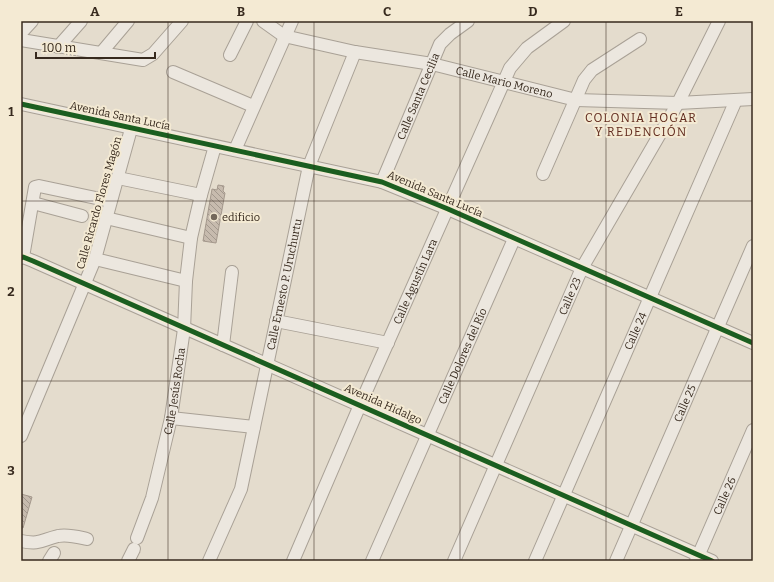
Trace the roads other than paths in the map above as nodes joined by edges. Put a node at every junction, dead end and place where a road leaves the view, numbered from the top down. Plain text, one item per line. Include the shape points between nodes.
1 (32, 21) edge
2 (81, 21) edge
3 (128, 21) edge
4 (182, 21) edge
5 (247, 21) edge
6 (263, 21) edge
7 (292, 21) edge
8 (468, 21) edge
9 (564, 21) edge
10 (719, 21) edge
11 (21, 34) edge
12 (284, 36) junction
13 (640, 39) dead end
14 (21, 40) edge
15 (58, 47) junction
16 (355, 52) junction
17 (101, 53) junction
18 (230, 56) dead end
19 (432, 64) junction
20 (173, 72) dead end
21 (503, 83) junction
22 (753, 99) edge
23 (576, 100) junction
24 (736, 100) junction
25 (678, 103) junction
26 (21, 104) edge
27 (253, 106) junction
28 (130, 129) junction
29 (214, 146) junction
30 (235, 150) junction
31 (309, 166) junction
32 (543, 174) dead end
33 (118, 178) junction
34 (382, 182) junction
35 (200, 196) junction
36 (110, 201) junction
37 (33, 203) junction
38 (448, 209) junction
39 (82, 216) dead end
40 (26, 218) edge
41 (106, 218) junction
42 (24, 234) edge
43 (191, 238) junction
44 (514, 239) junction
45 (753, 246) edge
46 (22, 258) edge
47 (94, 259) junction
48 (582, 268) junction
49 (232, 272) dead end
50 (186, 281) junction
51 (85, 284) junction
52 (650, 298) junction
53 (276, 321) junction
54 (718, 327) junction
55 (184, 329) junction
56 (388, 343) junction
57 (753, 343) edge
58 (223, 345) junction
59 (267, 363) junction
60 (360, 405) junction
61 (171, 418) junction
62 (254, 427) junction
63 (753, 430) edge
64 (427, 434) junction
65 (21, 436) edge
66 (496, 464) junction
67 (564, 494) junction
68 (632, 525) junction
69 (87, 539) dead end
70 (21, 541) edge
71 (697, 558) edge
72 (128, 561) edge
73 (209, 561) edge
74 (292, 561) edge
75 (372, 561) edge
76 (454, 561) edge
77 (535, 561) edge
78 (616, 561) edge
79 (712, 561) edge

1 - 11 street
2 - 15 street
3 - 17 street
4 - 17 street via 149,57 139,60
5 - 18 street
6 - 12 street, Calle Mario Moreno
7 - 12 street
8 - 19 street, Calle Santa Cecilia via 440,44
9 - 21 street, Calle Agustín Lara via 527,48 510,68
10 - 25 street, Calle 23
12 - 16 street, Calle Mario Moreno
12 - 27 street
13 - 23 street via 592,70 584,80
14 - 15 street
15 - 17 street
16 - 19 street, Calle Mario Moreno
16 - 31 street, Calle Ernesto P. Uruchurtu
19 - 21 street, Calle Mario Moreno
19 - 34 street, Calle Santa Cecilia
20 - 27 street
21 - 23 street, Calle Mario Moreno
21 - 38 street, Calle Agustín Lara
22 - 24 street, Calle Mario Moreno
23 - 25 street, Calle Mario Moreno
23 - 32 street
24 - 25 street, Calle Mario Moreno
24 - 52 street, Calle 24
25 - 48 street, Calle 23
26 - 28 street, Avenida Santa Lucía
27 - 30 street
28 - 29 street, Avenida Santa Lucía
28 - 33 street, Calle Ricardo Flores Magón
29 - 30 street, Avenida Santa Lucía
29 - 35 street, Calle Jesús Rocha
30 - 31 street, Avenida Santa Lucía
31 - 34 street, Avenida Santa Lucía
31 - 53 street, Calle Ernesto P. Uruchurtu
33 - 35 street
33 - 36 street, Calle Ricardo Flores Magón
34 - 38 street, Avenida Santa Lucía
35 - 43 street, Calle Jesús Rocha
36 - 37 street via 40,186 35,187
36 - 41 street, Calle Ricardo Flores Magón
37 - 39 street
37 - 40 street
38 - 44 street, Avenida Santa Lucía
38 - 56 street, Calle Agustín Lara
40 - 42 street
41 - 43 street
41 - 47 street, Calle Ricardo Flores Magón
42 - 46 street
43 - 50 street, Calle Jesús Rocha
44 - 48 street, Avenida Santa Lucía
44 - 64 street, Calle Dolores del Río
45 - 54 street, Calle 25
46 - 51 street, Avenida Hidalgo
47 - 50 street
47 - 51 street, Calle Ricardo Flores Magón
48 - 52 street, Avenida Santa Lucía
48 - 66 street, Calle 23
49 - 58 street
50 - 55 street, Calle Jesús Rocha
51 - 55 street, Avenida Hidalgo
51 - 65 street, Calle Ricardo Flores Magón
52 - 54 street, Avenida Santa Lucía
52 - 67 street, Calle 24
53 - 56 street
53 - 59 street, Calle Ernesto P. Uruchurtu
54 - 57 street, Avenida Santa Lucía
54 - 68 street, Calle 25
55 - 58 street, Avenida Hidalgo
55 - 61 street, Calle Jesús Rocha
56 - 60 street, Calle Agustín Lara
58 - 59 street, Avenida Hidalgo
59 - 60 street, Avenida Hidalgo
59 - 62 street, Calle Ernesto P. Uruchurtu
60 - 64 street, Avenida Hidalgo
60 - 74 street, Calle Agustín Lara
61 - 62 street
61 - 72 street, Calle Jesús Rocha via 152,498
62 - 73 street, Calle Ernesto P. Uruchurtu via 241,488
63 - 71 street, Calle 26
64 - 66 street, Avenida Hidalgo
64 - 75 street, Calle Dolores del Río
66 - 67 street, Avenida Hidalgo
66 - 76 street, Calle 23
67 - 68 street, Avenida Hidalgo
67 - 77 street, Calle 24
68 - 71 street, Avenida Hidalgo
68 - 78 street, Calle 25
69 - 70 street via 58,536 34,544
71 - 79 street, Avenida Hidalgo

